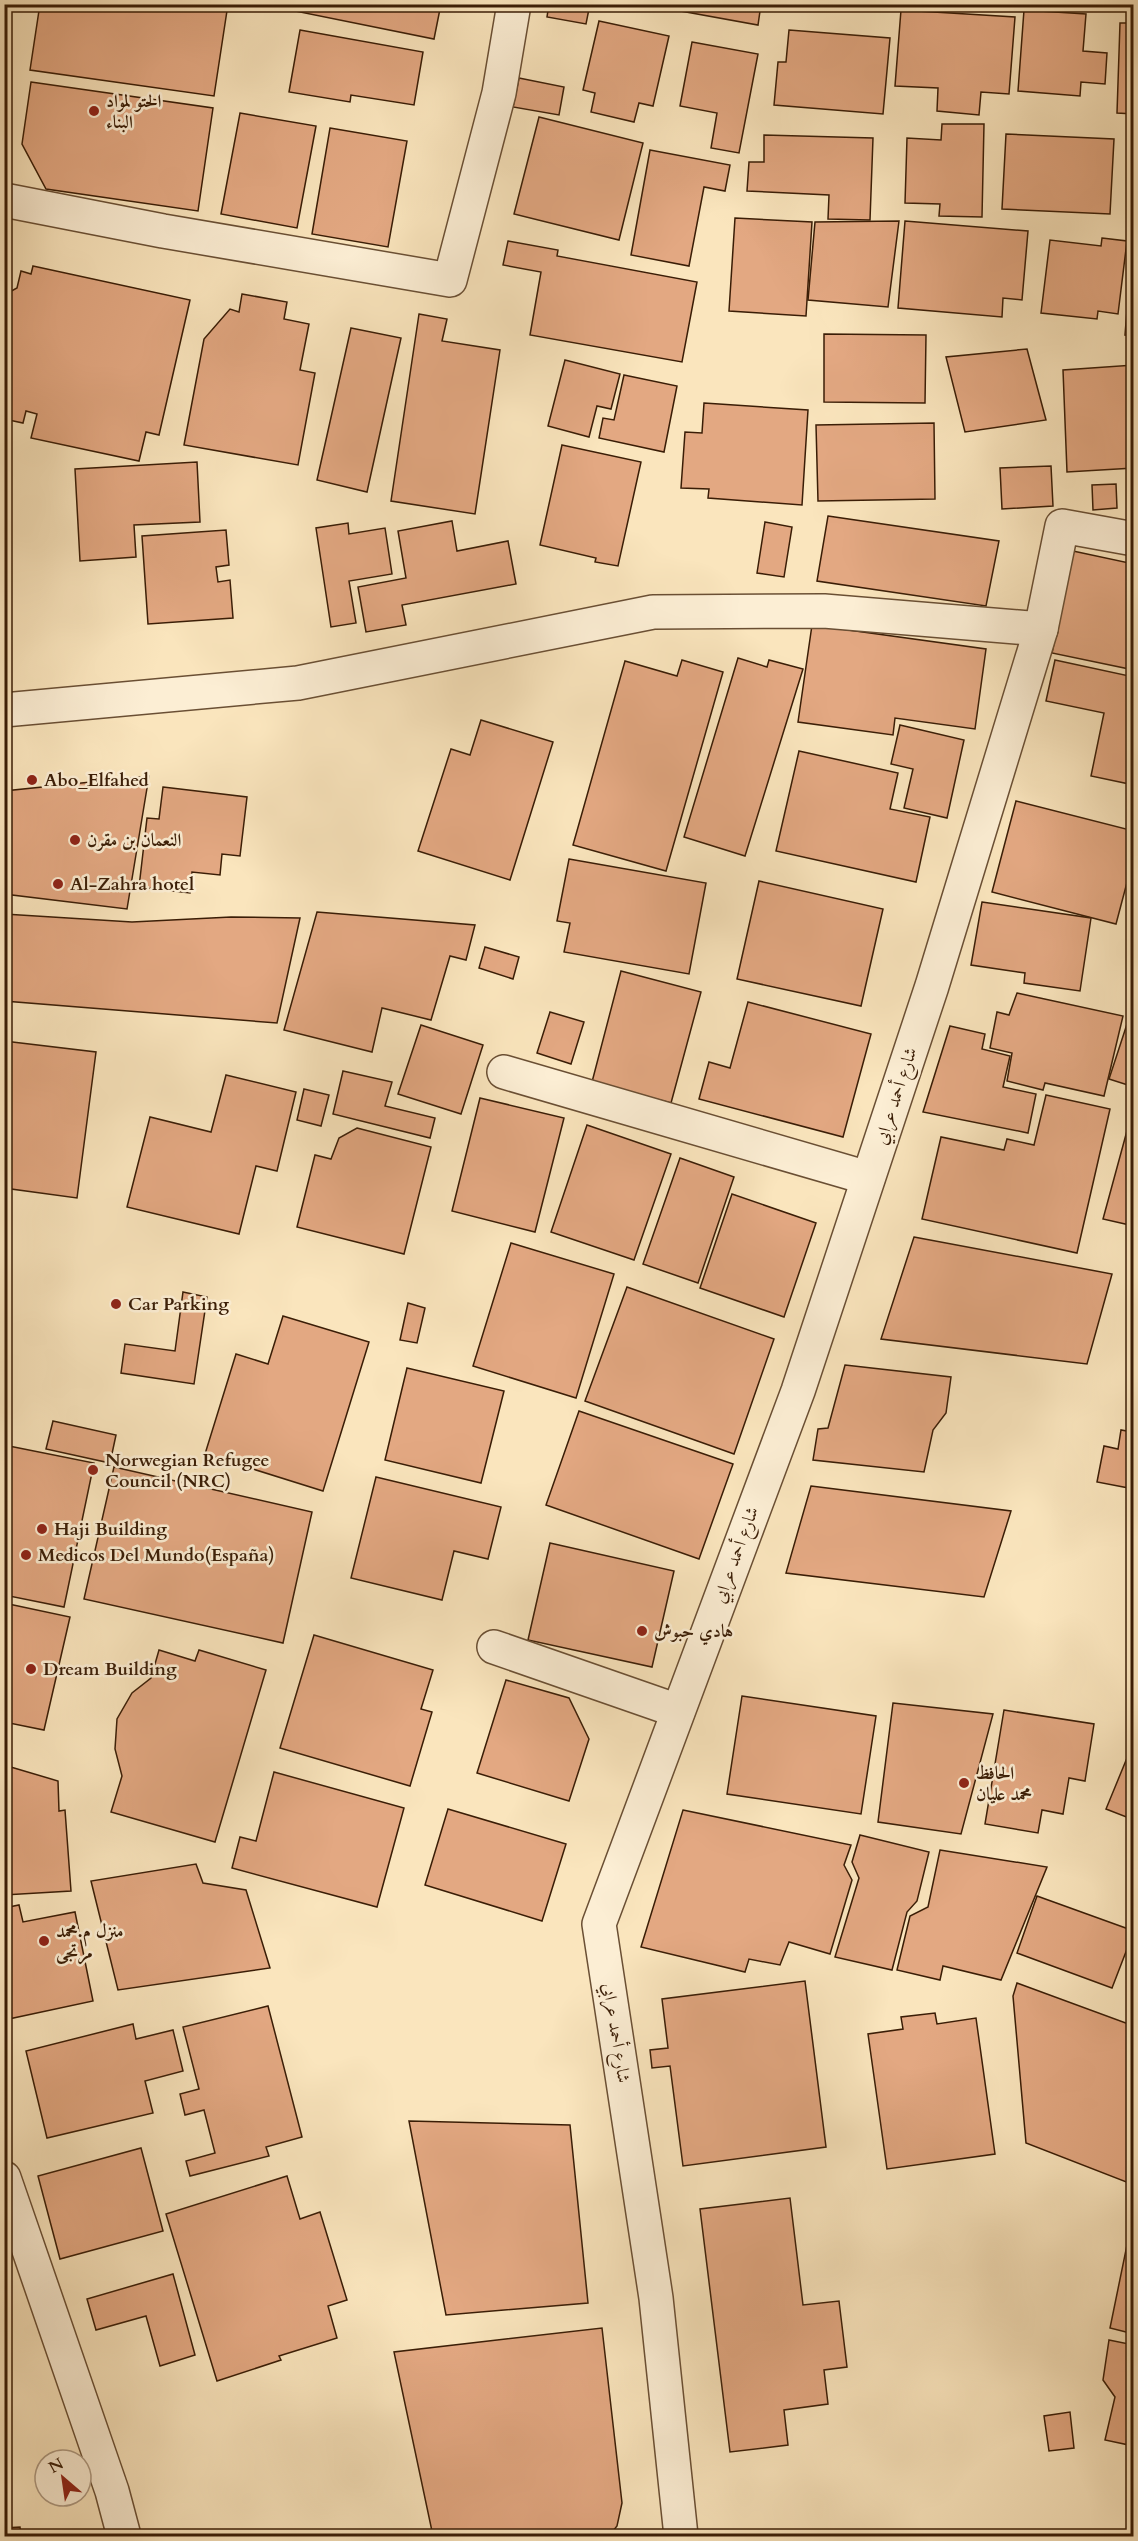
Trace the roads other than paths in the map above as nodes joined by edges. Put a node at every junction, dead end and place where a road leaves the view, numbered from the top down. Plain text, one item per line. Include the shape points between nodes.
1 (514, 4) edge
2 (4, 200) edge
3 (1134, 540) edge
4 (1041, 628) junction
5 (4, 710) edge
6 (504, 1072) dead end
7 (868, 1178) junction
8 (494, 1647) dead end
9 (678, 1711) junction
10 (4, 2178) edge
11 (124, 2536) edge
12 (681, 2536) edge

1 - 2 street via 499,93 450,280
3 - 4 street, شارع أحمد عرابي via 1062,526
4 - 5 street via 824,611 653,612 298,683
4 - 7 street, شارع أحمد عرابي via 932,987
6 - 7 street
7 - 9 street, شارع أحمد عرابي via 798,1391
8 - 9 street
9 - 12 street, شارع أحمد عرابي via 599,1924 656,2298
10 - 11 street

